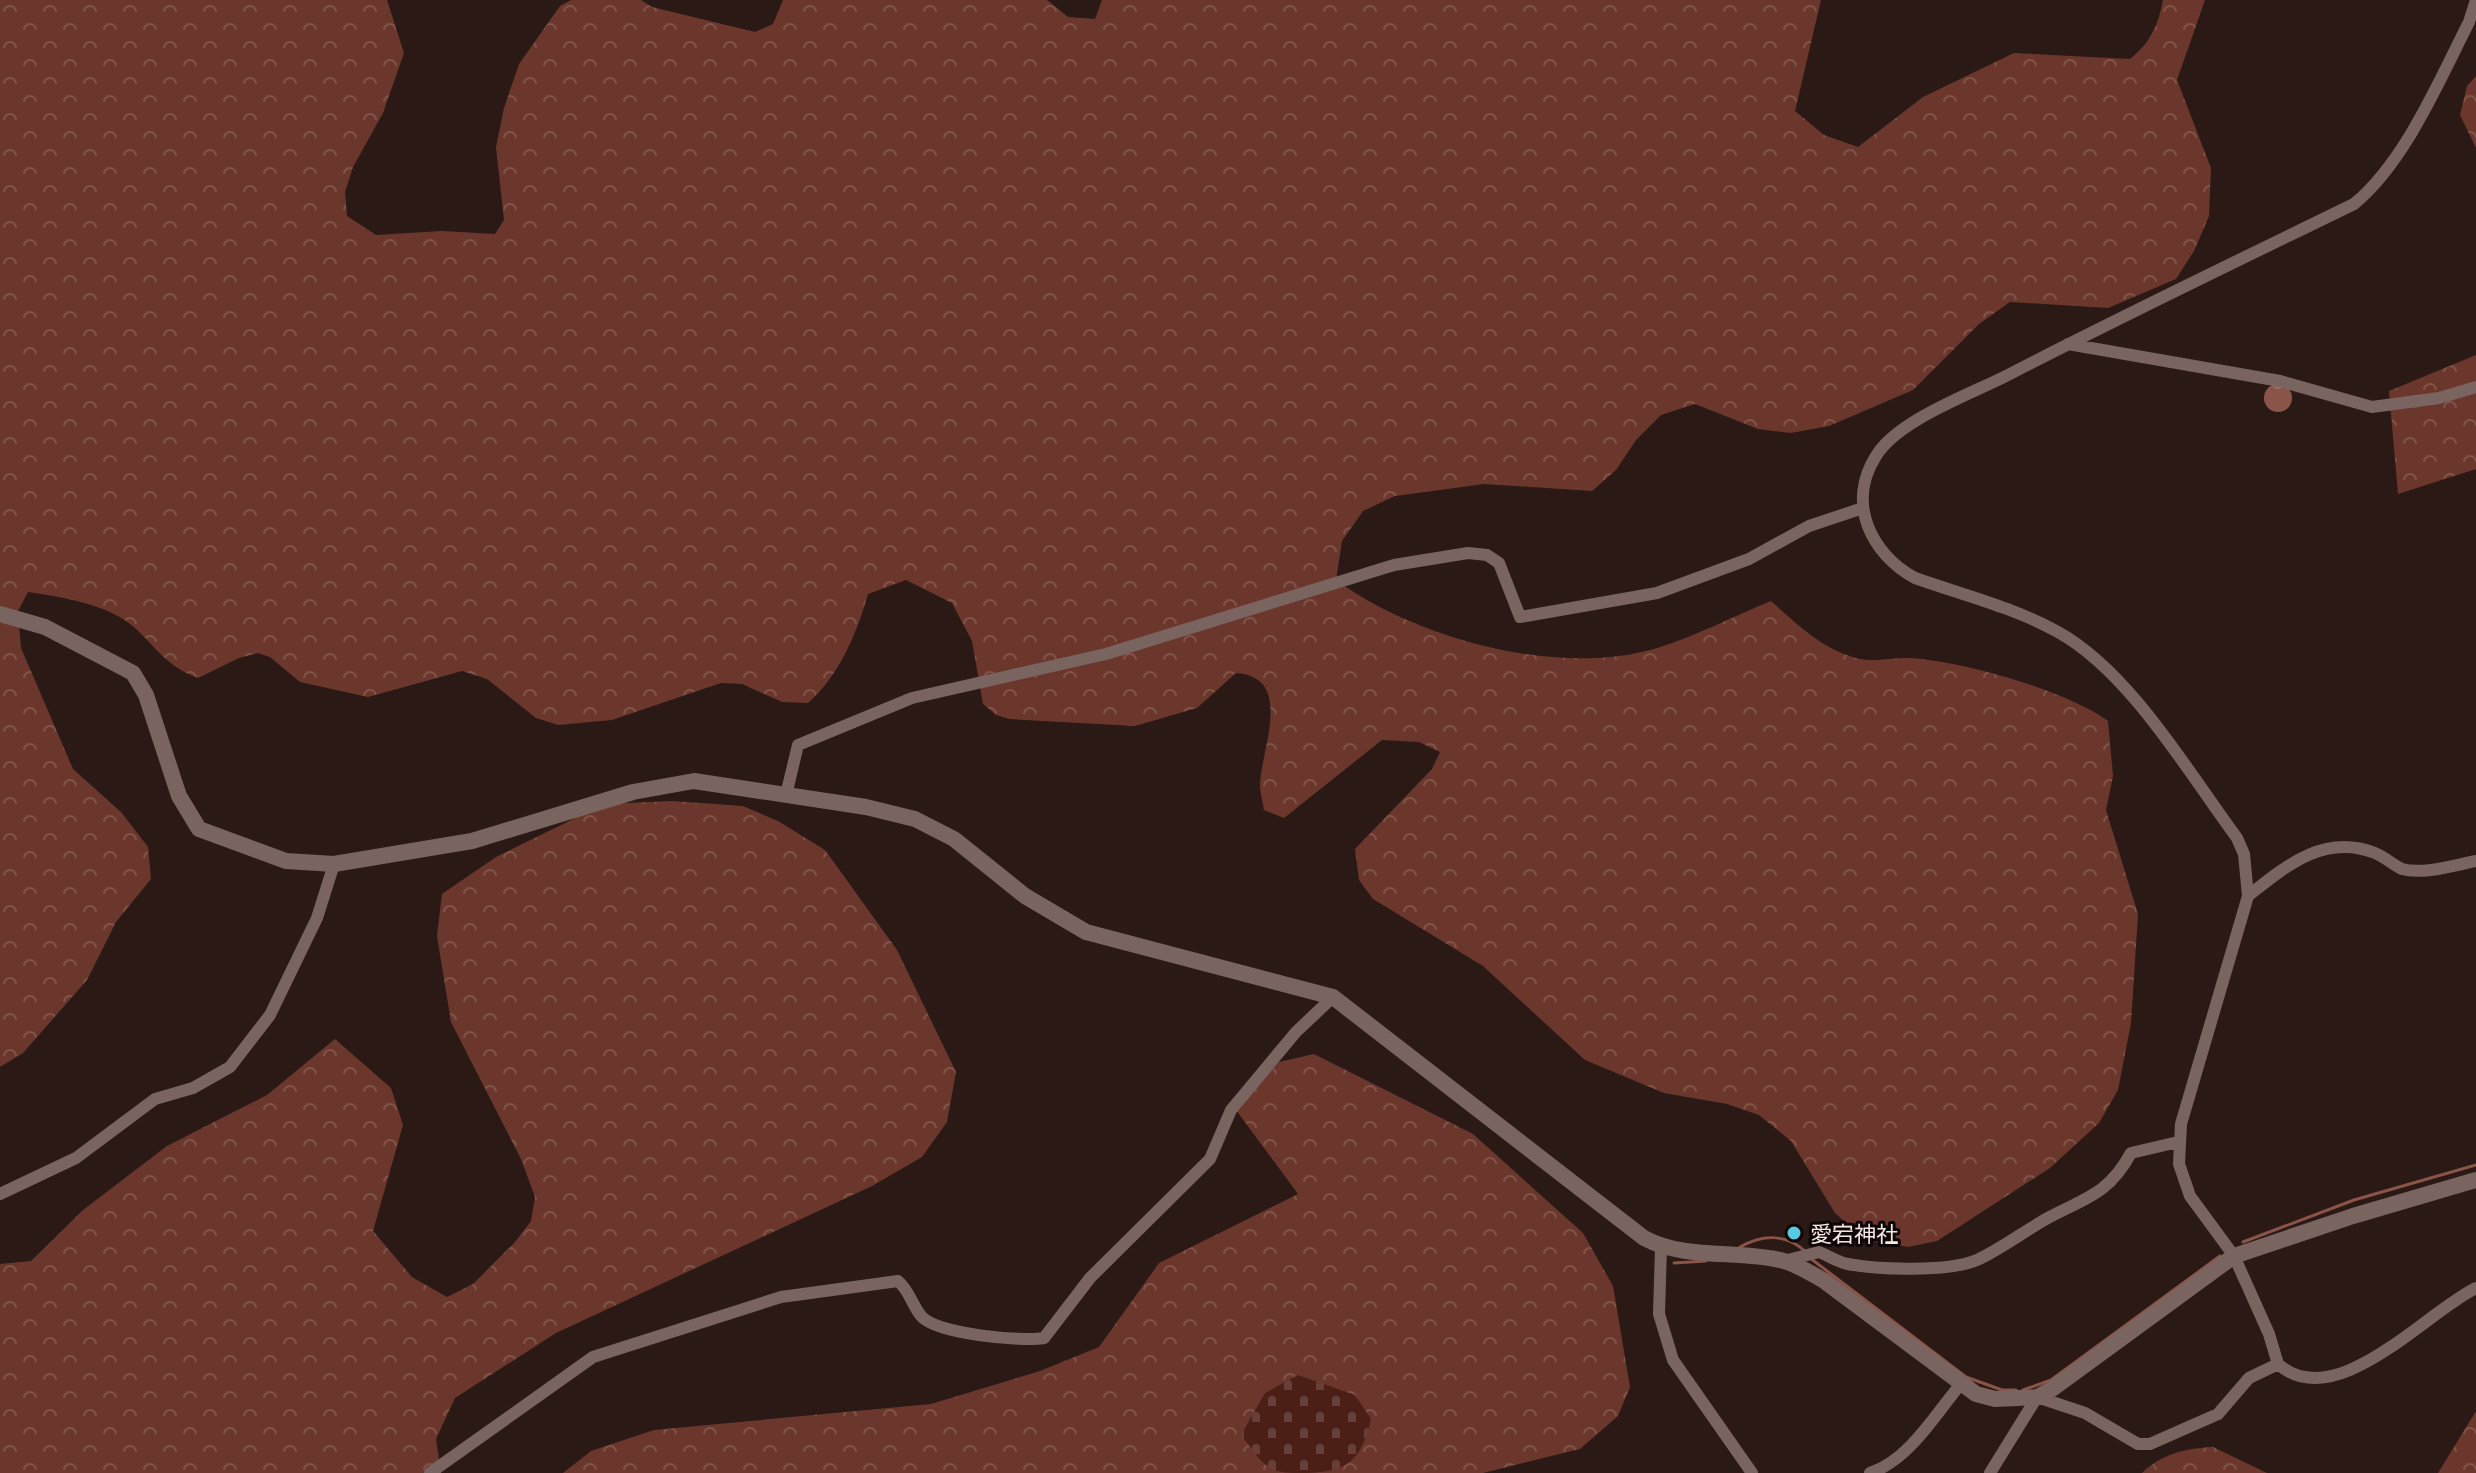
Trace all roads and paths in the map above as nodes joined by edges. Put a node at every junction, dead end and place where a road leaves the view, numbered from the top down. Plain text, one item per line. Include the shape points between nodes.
1 (2476, 0) edge
2 (2476, 32) edge
3 (2462, 36) junction
4 (2068, 344) junction
5 (2476, 387) edge
6 (1863, 508) junction
7 (0, 614) edge
8 (786, 795) junction
9 (2476, 861) edge
10 (334, 864) junction
11 (2248, 896) junction
12 (1333, 997) junction
13 (2178, 1142) junction
14 (2476, 1180) edge
15 (0, 1194) edge
16 (1661, 1247) junction
17 (2234, 1256) junction
18 (1784, 1262) junction
19 (2476, 1288) edge
20 (2278, 1364) junction
21 (1960, 1385) junction
22 (2037, 1397) junction
23 (430, 1473) edge
24 (1752, 1473) edge
25 (1870, 1473) edge
26 (1990, 1473) edge

1 - 3 street
2 - 3 street
3 - 4 street via 2380,183 2354,204
4 - 5 street via 2280,381 2372,407
4 - 6 street via 1918,420 1888,442 1869,472
6 - 8 street via 1657,593 1520,617 1499,563 1487,555 1468,553 1394,565 1106,654 912,698 798,745
6 - 11 street via 1874,542 1898,569 2031,618 2079,645 2115,675 2237,838
7 - 10 street via 45,627 133,673 146,695 179,796 199,829 286,861
8 - 10 street via 694,781 666,784 472,841
8 - 12 street via 896,813 932,826 1025,896 1086,932
9 - 11 street via 2403,869 2376,853 2331,847 2289,864
10 - 15 street via 317,918 270,1015 230,1067 193,1088 155,1099 76,1158
11 - 13 street
12 - 16 street via 1623,1224
12 - 23 street via 1296,1032 1231,1110 1210,1159 1090,1278 1044,1338 1026,1341 952,1332 922,1317 898,1281 781,1297 593,1357
13 - 17 street via 2190,1196
13 - 18 street via 2131,1153 2118,1176 2098,1194 1975,1261 1872,1267 1819,1252
14 - 17 street
16 - 18 street
16 - 24 street via 1659,1314 1669,1351
17 - 20 street
17 - 22 street
18 - 21 street via 1823,1280
19 - 20 street via 2387,1350 2342,1374 2311,1380
20 - 22 street via 2249,1378 2218,1414 2150,1444 2138,1444 2085,1413
21 - 22 street via 1995,1399
21 - 25 street via 1905,1450 1884,1469
22 - 26 street

